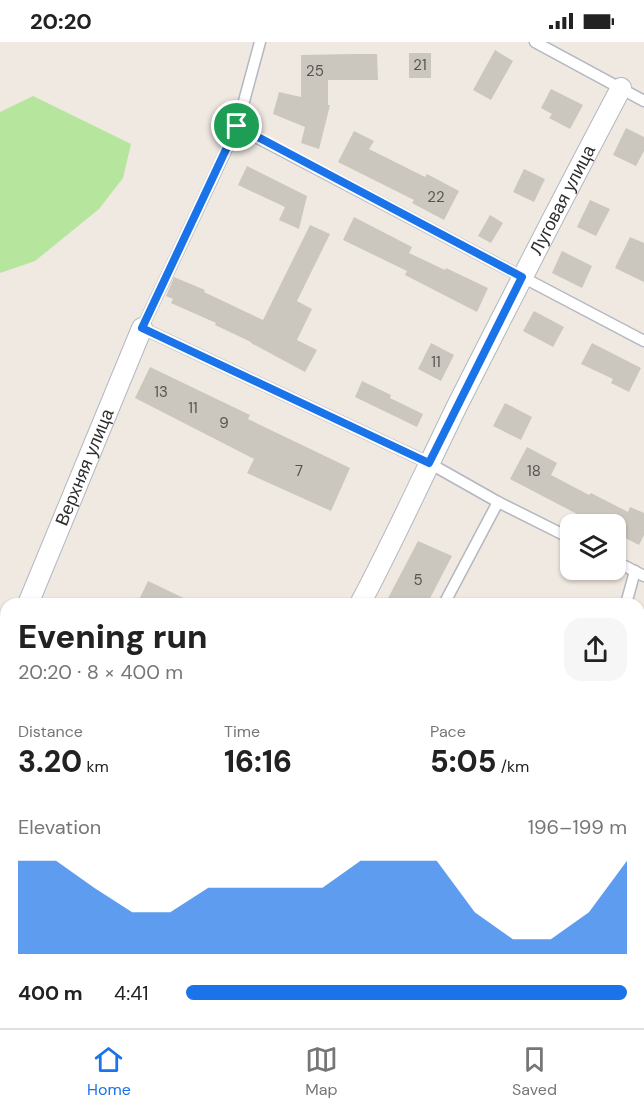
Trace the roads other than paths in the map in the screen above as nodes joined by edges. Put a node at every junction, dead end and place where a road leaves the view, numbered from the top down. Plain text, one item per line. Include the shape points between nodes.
1 (260, 42) edge
2 (535, 42) edge
3 (621, 88) junction
4 (644, 101) edge
5 (237, 126) junction
6 (522, 277) junction
7 (142, 328) junction
8 (644, 341) edge
9 (429, 463) junction
10 (498, 502) junction
11 (560, 533) edge
12 (639, 574) edge
13 (30, 598) edge
14 (363, 598) edge
15 (447, 598) edge
16 (629, 598) edge

1 - 5 lane
2 - 3 lane
3 - 4 lane
3 - 6 street, Луговая улица
5 - 6 lane
5 - 7 lane
6 - 8 lane
6 - 9 street, Луговая улица
7 - 9 lane
7 - 13 street, Верхняя улица
9 - 10 lane
9 - 14 street, Луговая улица
10 - 11 lane
10 - 15 lane
12 - 16 lane

